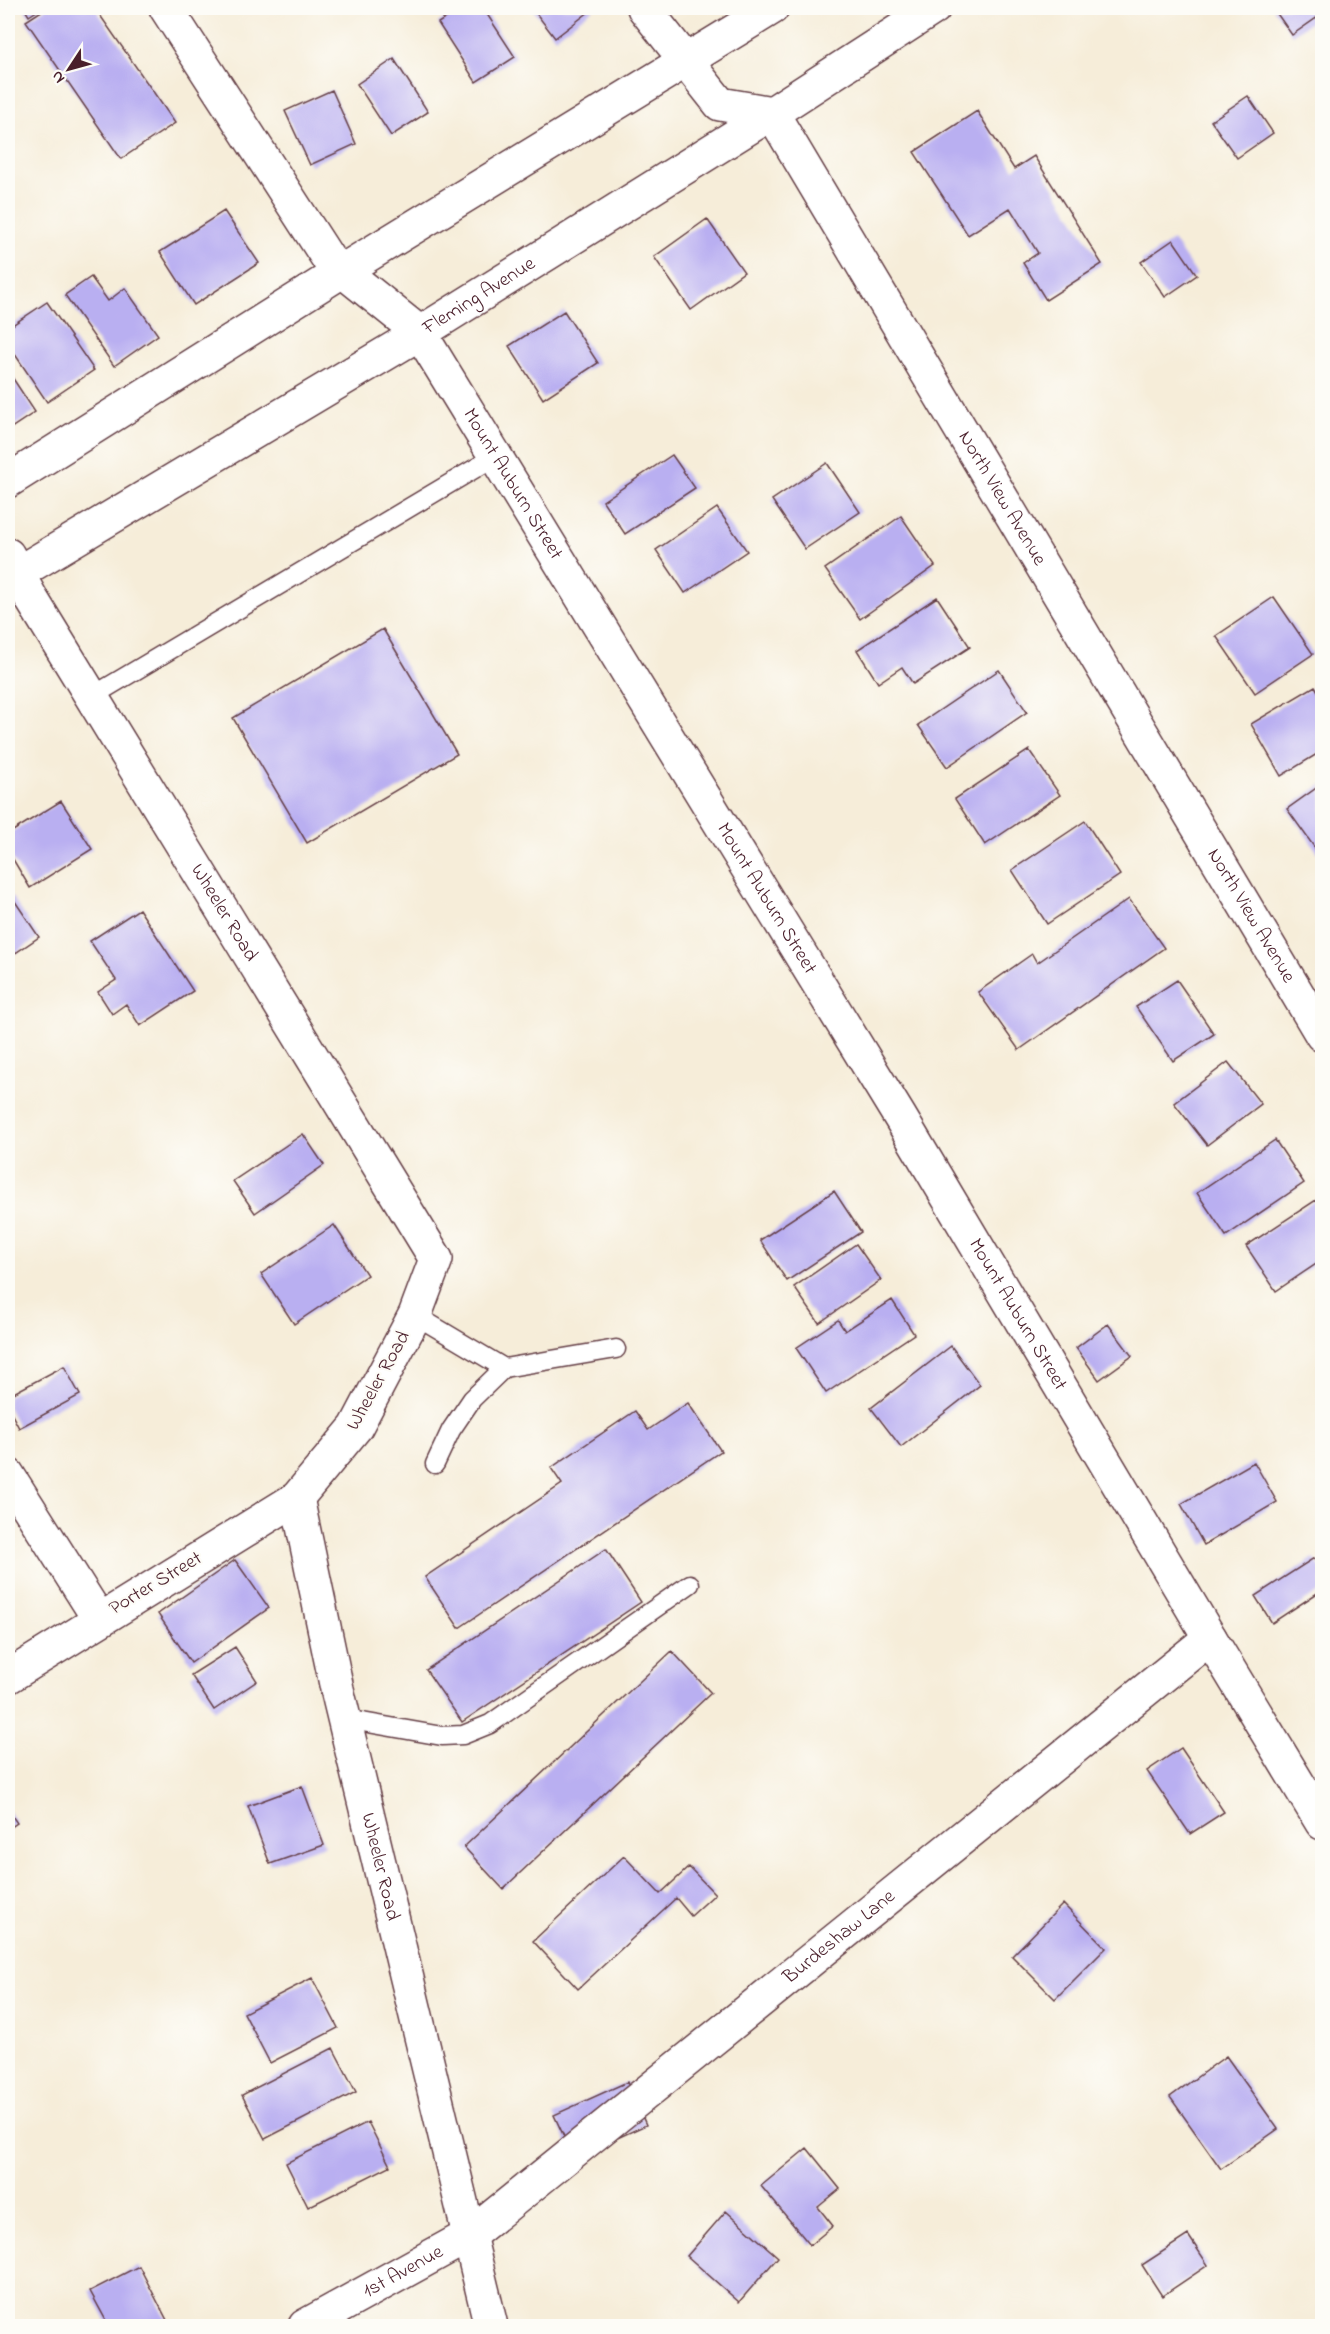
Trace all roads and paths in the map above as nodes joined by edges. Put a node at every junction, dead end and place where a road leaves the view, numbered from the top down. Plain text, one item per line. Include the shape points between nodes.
1 (166, 8) edge
2 (644, 8) edge
3 (772, 8) edge
4 (934, 8) edge
5 (686, 61) junction
6 (772, 113) junction
7 (342, 271) junction
8 (420, 333) junction
9 (496, 456) junction
10 (8, 481) edge
11 (16, 585) edge
12 (91, 697) junction
13 (1323, 1035) edge
14 (415, 1315) junction
15 (616, 1349) dead end
16 (504, 1368) junction
17 (435, 1464) dead end
18 (8, 1476) edge
19 (297, 1498) junction
20 (690, 1584) dead end
21 (99, 1619) junction
22 (1210, 1638) junction
23 (8, 1677) edge
24 (345, 1719) junction
25 (1323, 1823) edge
26 (470, 2235) junction
27 (305, 2326) edge
28 (491, 2326) edge

1 - 7 street, Mount Auburn Street via 329,260
2 - 5 street
3 - 5 street
4 - 6 street, Fleming Avenue
5 - 6 street via 720,104
5 - 7 street
6 - 8 street, Fleming Avenue
6 - 13 street, North View Avenue
7 - 8 street, Mount Auburn Street
7 - 10 street
8 - 9 street, Mount Auburn Street
8 - 11 street, Fleming Avenue
9 - 12 lane
9 - 22 street, Mount Auburn Street via 894,1107
11 - 12 street, Wheeler Road
12 - 14 street, Wheeler Road via 436,1259
14 - 16 lane
14 - 19 street, Wheeler Road via 356,1427
15 - 16 lane
16 - 17 lane via 472,1398
18 - 21 street, Porter Street
19 - 21 street, Porter Street
19 - 24 street, Wheeler Road
20 - 24 lane via 490,1724 463,1735 442,1736
21 - 23 street
22 - 25 street, Mount Auburn Street
22 - 26 street, Burdeshaw Lane
24 - 26 street, Wheeler Road
26 - 27 street, 1st Avenue
26 - 28 street, Wheeler Road

